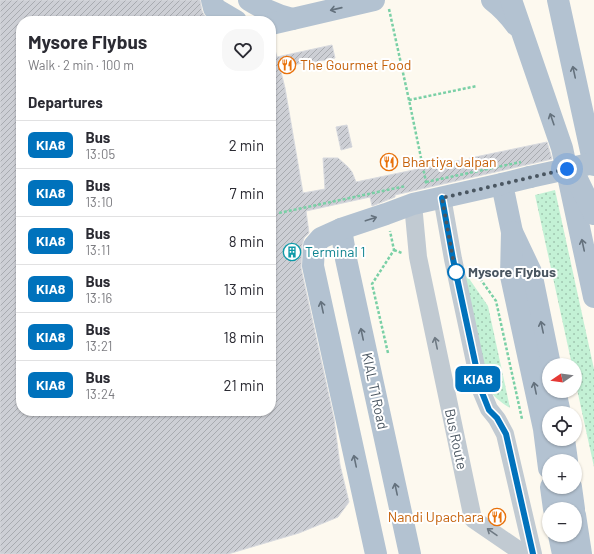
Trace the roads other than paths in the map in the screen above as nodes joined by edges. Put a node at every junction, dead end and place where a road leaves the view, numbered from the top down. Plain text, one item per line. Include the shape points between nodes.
1 (212, 0) edge
2 (249, 0) edge
3 (492, 0) edge
4 (511, 0) edge
5 (558, 0) edge
6 (381, 4) edge
7 (290, 10) edge
8 (228, 16) edge
9 (276, 20) edge
10 (526, 41) junction
11 (562, 148) junction
12 (594, 164) edge
13 (502, 184) junction
14 (414, 191) junction
15 (442, 198) junction
16 (594, 214) edge
17 (341, 229) junction
18 (512, 232) junction
19 (594, 297) edge
20 (549, 358) edge
21 (547, 454) edge
22 (560, 542) edge
23 (579, 542) edge
24 (376, 554) edge
25 (410, 554) edge
26 (524, 554) edge
27 (532, 554) edge
28 (563, 554) edge
29 (581, 554) edge

1 - 8 main road via 214,8
2 - 7 main road via 280,16
3 - 10 main road via 510,17
4 - 10 main road
12 -> 5 main road
6 -> 7 main road
7 - 9 main road
11 -> 10 main road
11 - 16 main road
19 -> 11 main road
12 - 13 main road, bridge via 528,169
13 - 15 main road
13 - 18 main road
14 - 15 main road
17 -> 14 main road via 386,214
26 -> 14 lane, Bus Route via 473,519 418,257
15 - 27 lane via 481,390 489,410 506,434
24 -> 17 main road via 313,266 314,246 321,238
25 -> 17 main road, KIAL T1 Road
20 -> 18 main road via 531,272
21 -> 18 main road via 511,276
22 - 28 main road
23 - 29 main road

